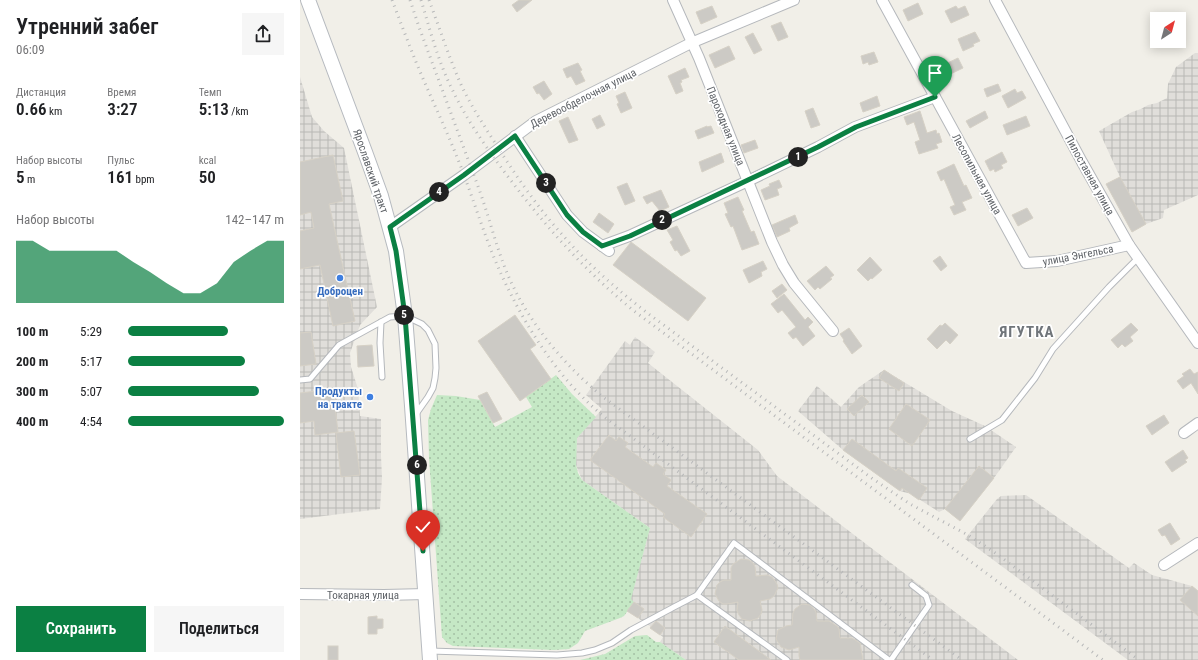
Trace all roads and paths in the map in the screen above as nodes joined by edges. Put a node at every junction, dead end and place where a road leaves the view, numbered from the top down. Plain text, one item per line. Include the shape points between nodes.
1 (308, 0) edge
2 (673, 0) edge
3 (794, 0) edge
4 (882, 0) edge
5 (995, 0) edge
6 (691, 43) junction
7 (935, 97) junction
8 (515, 136) junction
9 (748, 180) junction
10 (390, 227) junction
11 (1129, 245) junction
12 (1138, 258) junction
13 (1026, 263) joint
14 (405, 316) junction
15 (381, 322) junction
16 (833, 331) dead end
17 (1198, 343) edge
18 (382, 377) dead end
19 (300, 380) edge
20 (413, 418) junction
21 (1198, 423) edge
22 (1184, 433) dead end
23 (970, 439) dead end
24 (1198, 543) edge
25 (1164, 565) dead end
26 (912, 585) dead end
27 (300, 594) edge
28 (426, 594) junction
29 (697, 595) junction
30 (430, 655) edge
31 (787, 660) edge
32 (890, 660) edge

1 - 10 street, Ярославский тракт via 381,196
2 - 6 street, Пароходная улица
3 - 6 street, Деревообделочная улица
4 - 7 street, Лесопильная улица
5 - 11 street, Пилоставная улица
6 - 8 street, Деревообделочная улица via 536,121
6 - 9 street, Пароходная улица
7 - 9 street via 856,127
7 - 13 street, Лесопильная улица
8 - 9 street via 567,215 583,232 605,248
8 - 10 street, Деревообделочная улица
9 - 16 street, Пароходная улица via 783,265
10 - 14 street, Ярославский тракт
11 - 12 street, Пилоставная улица
11 - 13 street, улица Энгельса via 1057,262
12 - 17 street, Пилоставная улица
12 - 23 lane via 1053,349 1035,378 1002,420
14 - 15 lane via 390,317
14 - 20 street, Ярославский тракт
14 - 20 lane via 422,324 435,344 436,368 433,388
15 - 18 lane
15 - 19 lane via 339,345 310,379
20 - 28 street, Ярославский тракт
21 - 22 street
24 - 25 street
26 - 32 lane via 926,596 929,605
27 - 28 street, Токарная улица
28 - 30 street, Ярославский тракт
29 - 30 lane via 612,643 582,653
29 - 31 lane
29 - 32 lane via 734,543

